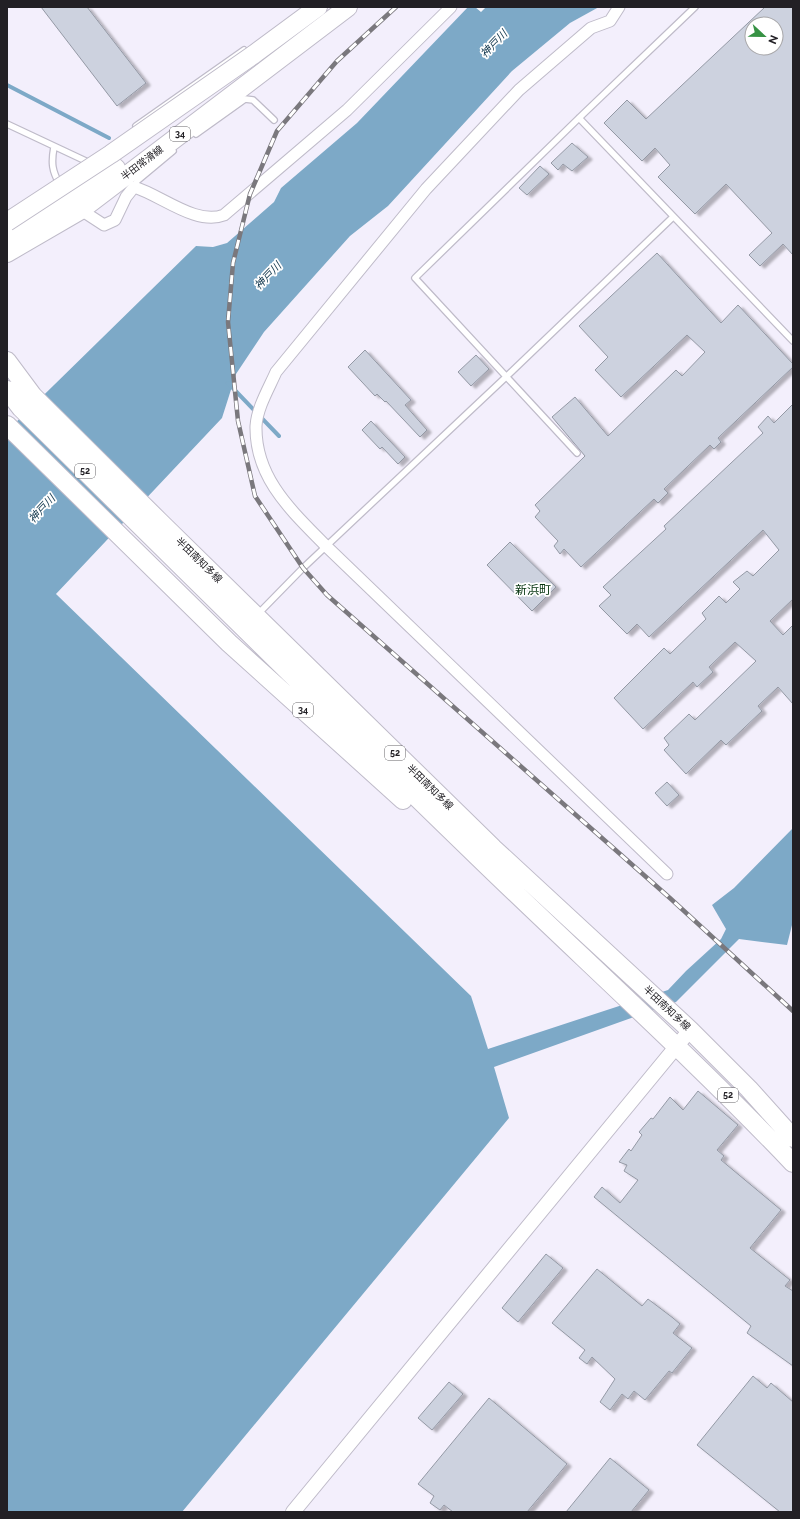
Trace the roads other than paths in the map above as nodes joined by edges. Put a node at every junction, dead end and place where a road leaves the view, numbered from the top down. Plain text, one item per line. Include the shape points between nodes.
1 (318, 7) edge
2 (332, 7) edge
3 (348, 7) edge
4 (451, 7) edge
5 (619, 7) edge
6 (695, 7) edge
7 (249, 53) junction
8 (579, 118) junction
9 (274, 120) dead end
10 (7, 124) edge
11 (131, 131) dead end
12 (125, 135) dead end
13 (188, 139) dead end
14 (54, 147) junction
15 (176, 148) dead end
16 (134, 187) junction
17 (71, 199) junction
18 (673, 217) junction
19 (7, 222) edge
20 (7, 238) edge
21 (7, 253) edge
22 (793, 341) edge
23 (7, 361) edge
24 (507, 376) junction
25 (7, 390) edge
26 (27, 402) junction
27 (7, 425) edge
28 (577, 453) dead end
29 (326, 546) junction
30 (250, 622) junction
31 (480, 859) junction
32 (667, 874) dead end
33 (690, 1030) junction
34 (676, 1046) junction
35 (793, 1138) edge
36 (793, 1164) edge
37 (293, 1512) edge

1 - 7 main road, 34
2 - 17 main road, 半田常滑線 / 34 via 213,99
3 - 17 main road, 半田常滑線 / 34
4 - 16 street via 347,110 224,215 203,218
5 - 29 street via 610,21 591,28 519,90 426,189 276,372 263,401 256,426 268,480 284,503
6 - 8 lane
7 - 11 lane
7 - 19 main road, 34, bridge via 111,154
8 - 18 lane
8 - 24 lane via 415,278
9 - 13 lane via 253,100 245,99
10 - 14 lane
12 - 14 lane via 97,167
14 - 17 lane via 51,165 54,175
15 - 16 lane via 137,181
16 - 17 street via 115,220 104,225
17 - 20 main road, 半田常滑線 / 34
17 - 21 main road, 半田常滑線 / 34
18 - 22 lane
18 - 24 lane
23 - 26 main road, 半田南知多線 / 52
24 - 28 lane
24 - 29 lane
25 - 26 main road, 半田南知多線 / 52
26 - 30 main road, 半田南知多線 / 52
27 - 31 main road, 34 via 229,643 422,818
29 - 30 lane
29 - 32 street
30 - 31 main road, 半田南知多線 / 52
30 - 33 main road, 半田南知多線 / 52
31 - 34 main road, 半田南知多線 / 52
33 - 34 street
33 - 35 main road, 半田南知多線 / 52
34 - 36 main road, 半田南知多線 / 52 via 737,1104
34 - 37 street

